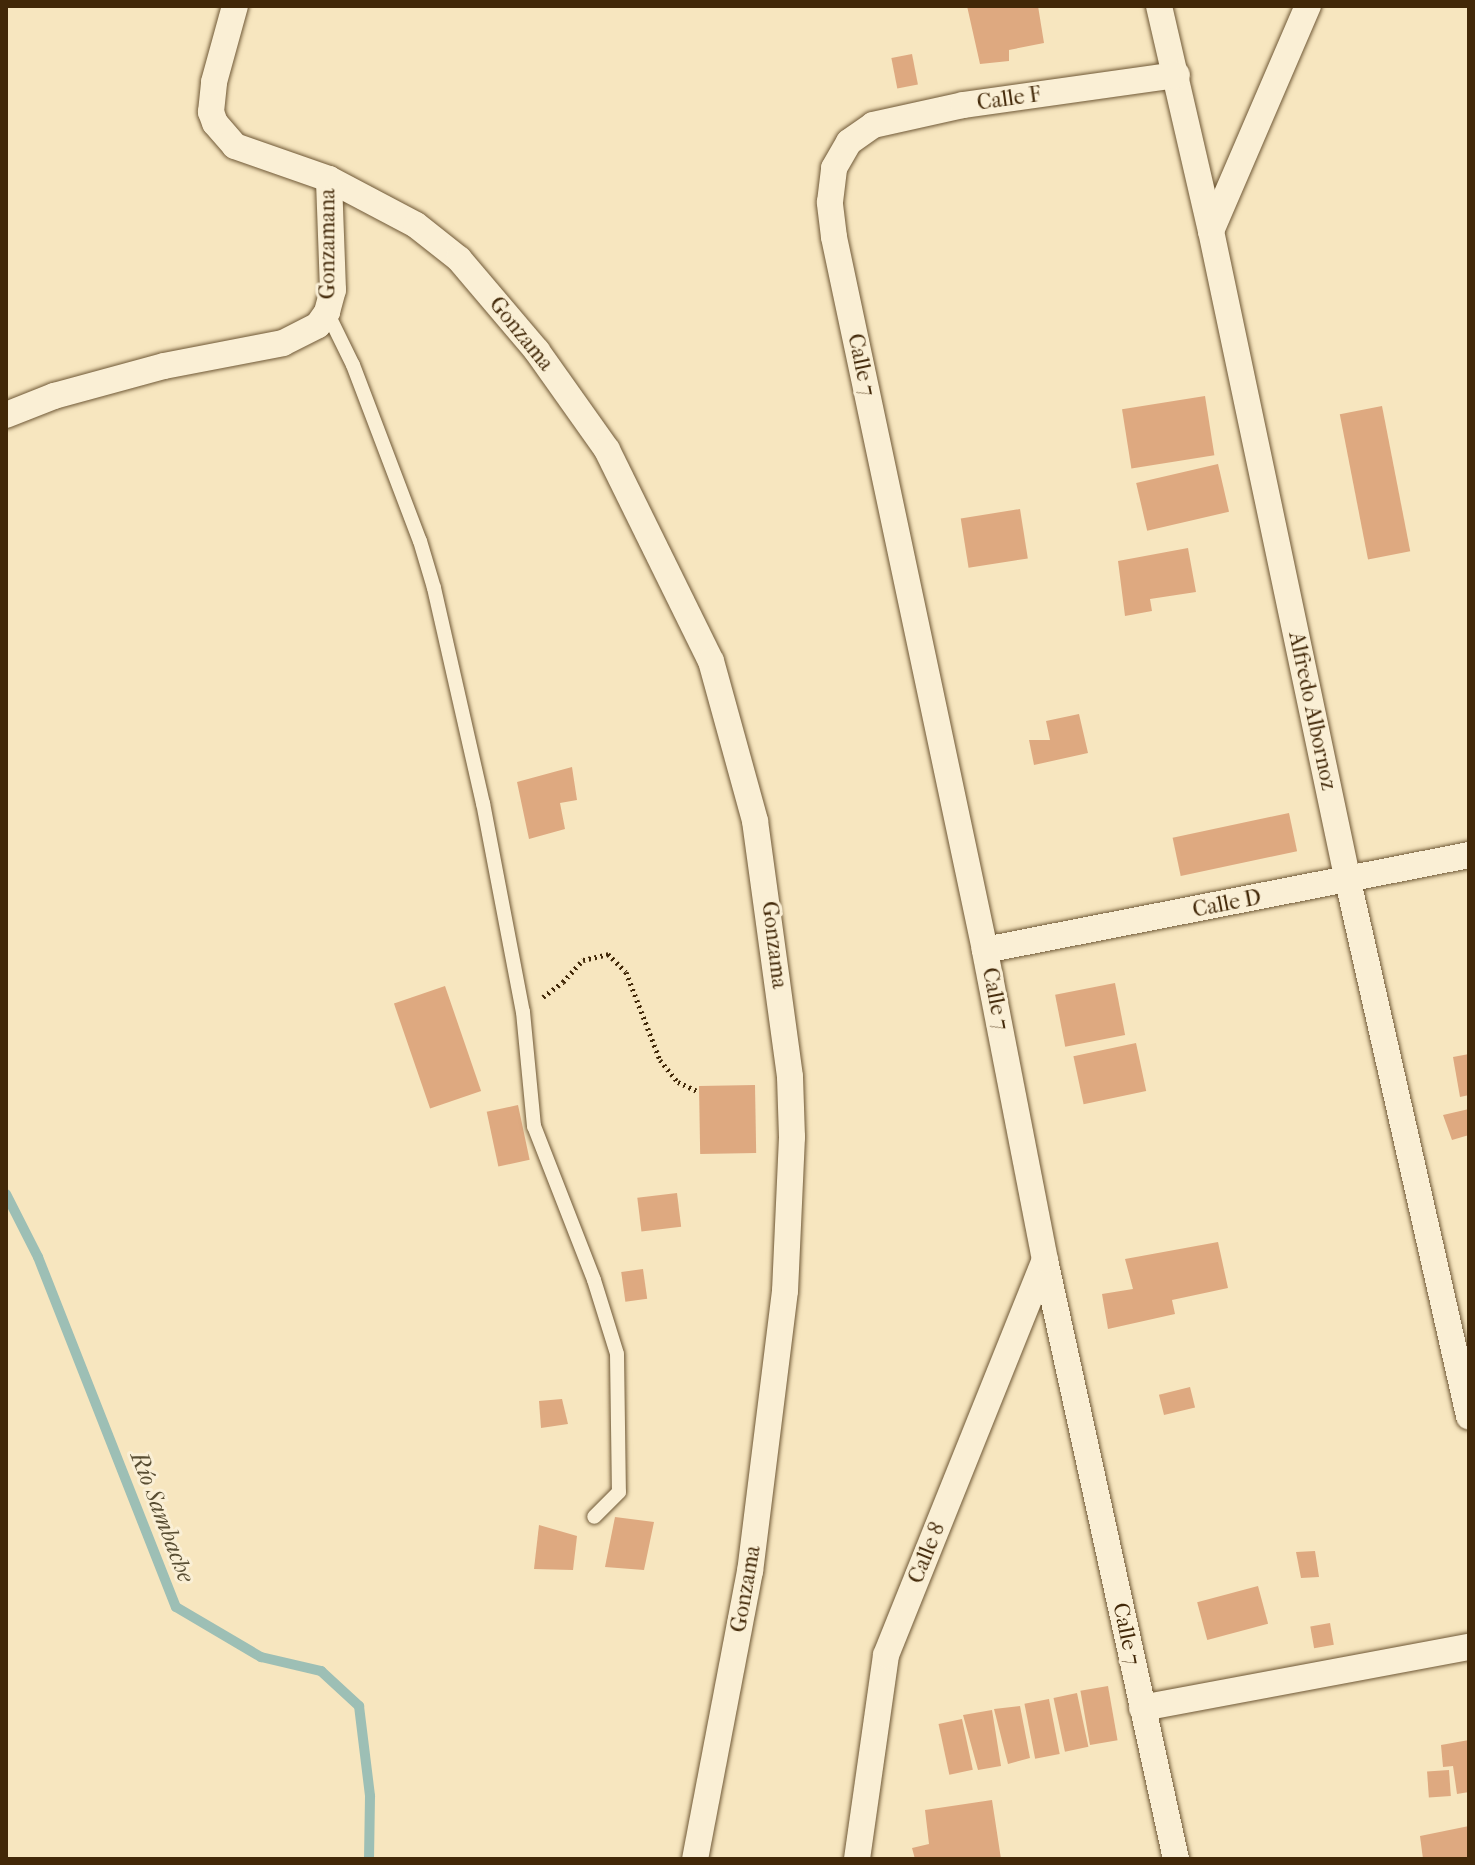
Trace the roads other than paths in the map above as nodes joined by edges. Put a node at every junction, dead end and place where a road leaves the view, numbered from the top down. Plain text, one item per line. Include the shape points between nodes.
1 (235, 6) edge
2 (1159, 6) edge
3 (1308, 6) edge
4 (1177, 75) junction
5 (849, 142) joint
6 (329, 179) junction
7 (1211, 231) junction
8 (327, 312) junction
9 (6, 415) edge
10 (1469, 855) edge
11 (1348, 881) junction
12 (985, 950) junction
13 (1045, 1260) junction
14 (1469, 1416) edge
15 (594, 1517) dead end
16 (1469, 1647) edge
17 (1142, 1708) junction
18 (695, 1859) edge
19 (857, 1859) edge
20 (1176, 1859) edge

1 - 6 street, Gonzamana via 211,97 215,123 235,146
2 - 4 street, Alfredo Albornoz
3 - 7 street
4 - 5 street, Calle F via 903,115 873,125
4 - 7 street, Alfredo Albornoz
5 - 12 street, Calle 7 via 834,168 834,237
6 - 8 street, Gonzamana via 333,290
6 - 18 street, Gonzama via 416,225 459,259 537,351 607,450 711,661 755,821 790,1077 785,1291 750,1571
7 - 11 street, Alfredo Albornoz
8 - 9 street, Gonzamana via 318,325 283,343 164,366
8 - 15 lane via 353,365 434,588 523,1012 534,1126 617,1354 619,1492
10 - 11 street, Calle D
11 - 12 street, Calle D
11 - 14 street, Alfredo Albornoz
12 - 13 street, Calle 7
13 - 17 street, Calle 7
13 - 19 street, Calle 8 via 886,1655
16 - 17 street
17 - 20 street, Calle 7

